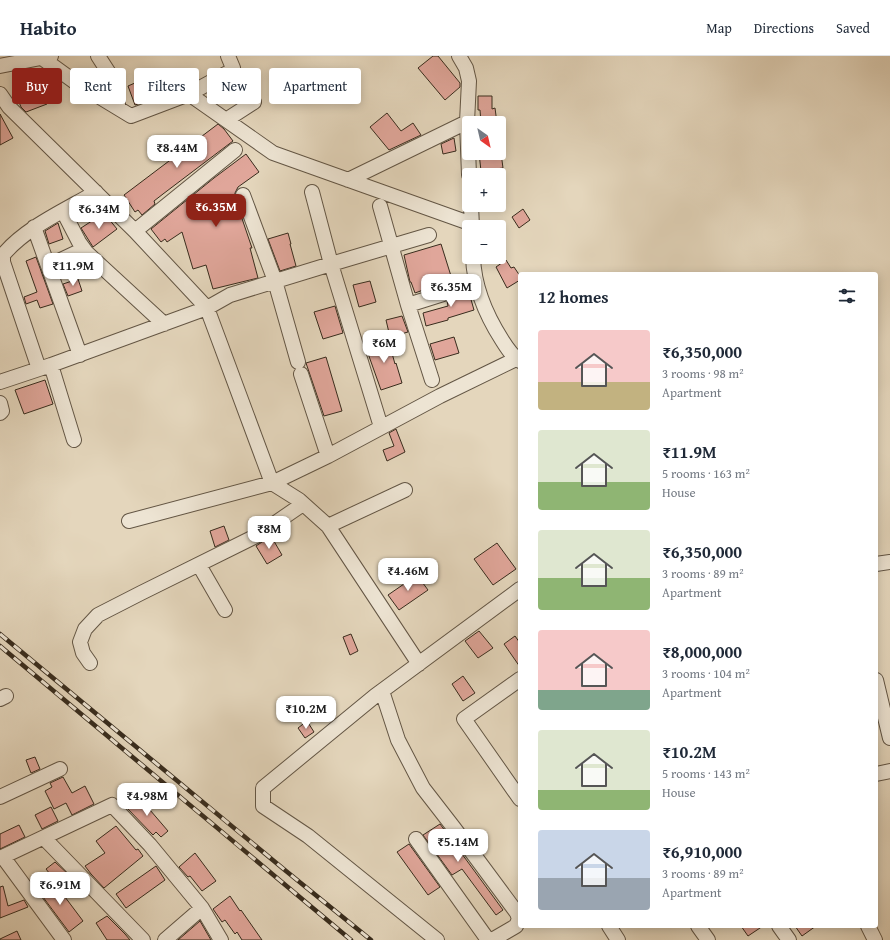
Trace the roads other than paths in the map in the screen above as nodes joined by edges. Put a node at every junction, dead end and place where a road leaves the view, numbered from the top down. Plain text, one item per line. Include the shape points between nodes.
1 (98, 56) edge
2 (228, 56) edge
3 (459, 56) edge
4 (47, 57) edge
5 (0, 66) edge
6 (199, 89) edge
7 (0, 94) edge
8 (199, 101) edge
9 (163, 104) edge
10 (251, 104) edge
11 (118, 108) junction
12 (4, 109) edge
13 (467, 116) edge
14 (226, 120) junction
15 (462, 124) edge
16 (235, 150) dead end
17 (348, 180) junction
18 (96, 192) junction
19 (312, 192) dead end
20 (242, 195) dead end
21 (380, 206) dead end
22 (63, 211) junction
23 (462, 221) edge
24 (34, 227) junction
25 (135, 231) junction
26 (429, 235) dead end
27 (392, 246) junction
28 (84, 249) junction
29 (331, 264) junction
30 (473, 264) edge
31 (48, 266) junction
32 (275, 281) junction
33 (443, 294) dead end
34 (408, 304) junction
35 (207, 308) junction
36 (164, 324) junction
37 (80, 354) junction
38 (518, 360) edge
39 (45, 367) junction
40 (432, 380) dead end
41 (0, 382) edge
42 (0, 403) edge
43 (0, 413) edge
44 (381, 427) junction
45 (74, 440) dead end
46 (328, 456) junction
47 (272, 483) junction
48 (405, 490) dead end
49 (303, 504) junction
50 (129, 521) dead end
51 (328, 526) junction
52 (890, 562) edge
53 (878, 564) edge
54 (199, 565) junction
55 (518, 590) edge
56 (225, 610) dead end
57 (90, 663) dead end
58 (419, 664) junction
59 (518, 681) edge
60 (878, 688) edge
61 (382, 691) junction
62 (890, 738) edge
63 (60, 769) dead end
64 (890, 771) edge
65 (878, 774) edge
66 (518, 796) edge
67 (0, 797) edge
68 (44, 838) junction
69 (416, 839) dead end
70 (1, 858) edge
71 (202, 908) junction
72 (610, 928) edge
73 (699, 928) edge
74 (780, 928) edge
75 (869, 928) edge
76 (64, 940) edge
77 (143, 940) edge
78 (165, 940) edge
79 (221, 940) edge
80 (437, 940) edge
81 (488, 940) edge
82 (492, 940) edge
83 (618, 940) edge
84 (708, 940) edge
85 (789, 940) edge
86 (875, 940) edge

1 - 11 street via 118,87
2 - 6 street via 233,68 231,71
3 - 13 street via 466,68 468,81
4 - 5 street
4 - 11 street via 75,82
7 - 12 street
8 - 14 street
9 - 11 street via 131,116
10 - 14 street
12 - 18 street
14 - 17 street via 273,153
15 - 17 street
16 - 25 street
17 - 23 street
18 - 22 street
18 - 25 street
19 - 29 street
20 - 32 street
21 - 27 street
22 - 24 street
22 - 28 street
24 - 31 street
24 - 39 street via 7,249 3,255 3,262
25 - 35 street
26 - 27 street
27 - 29 street
27 - 34 street
28 - 31 street
28 - 36 street
29 - 32 street
29 - 44 street
30 - 38 street via 480,296 492,323
31 - 37 street
32 - 35 street via 230,295
32 - 46 street
33 - 34 street
34 - 40 street
35 - 36 street
35 - 47 street
36 - 37 street
37 - 39 street
38 - 44 street
39 - 41 street
39 - 45 street
42 - 43 street
44 - 46 street
46 - 47 street
47 - 49 street
47 - 50 street
48 - 51 street
49 - 51 street
49 - 54 street via 258,535
51 - 58 street
52 - 53 street
54 - 56 street
54 - 57 street via 98,615 84,629 80,642 83,653
55 - 58 street
58 - 61 street
59 - 66 street via 464,720
60 - 62 street
61 - 80 street via 262,788 263,806 308,836
61 - 82 street via 398,740 423,788 517,913 516,926
63 - 67 street
64 - 65 street
68 - 70 street
68 - 71 street via 112,805 150,845
68 - 77 street
69 - 81 street
70 - 76 street
71 - 78 street
71 - 79 street
72 - 83 street
73 - 84 street
74 - 85 street
75 - 86 street

